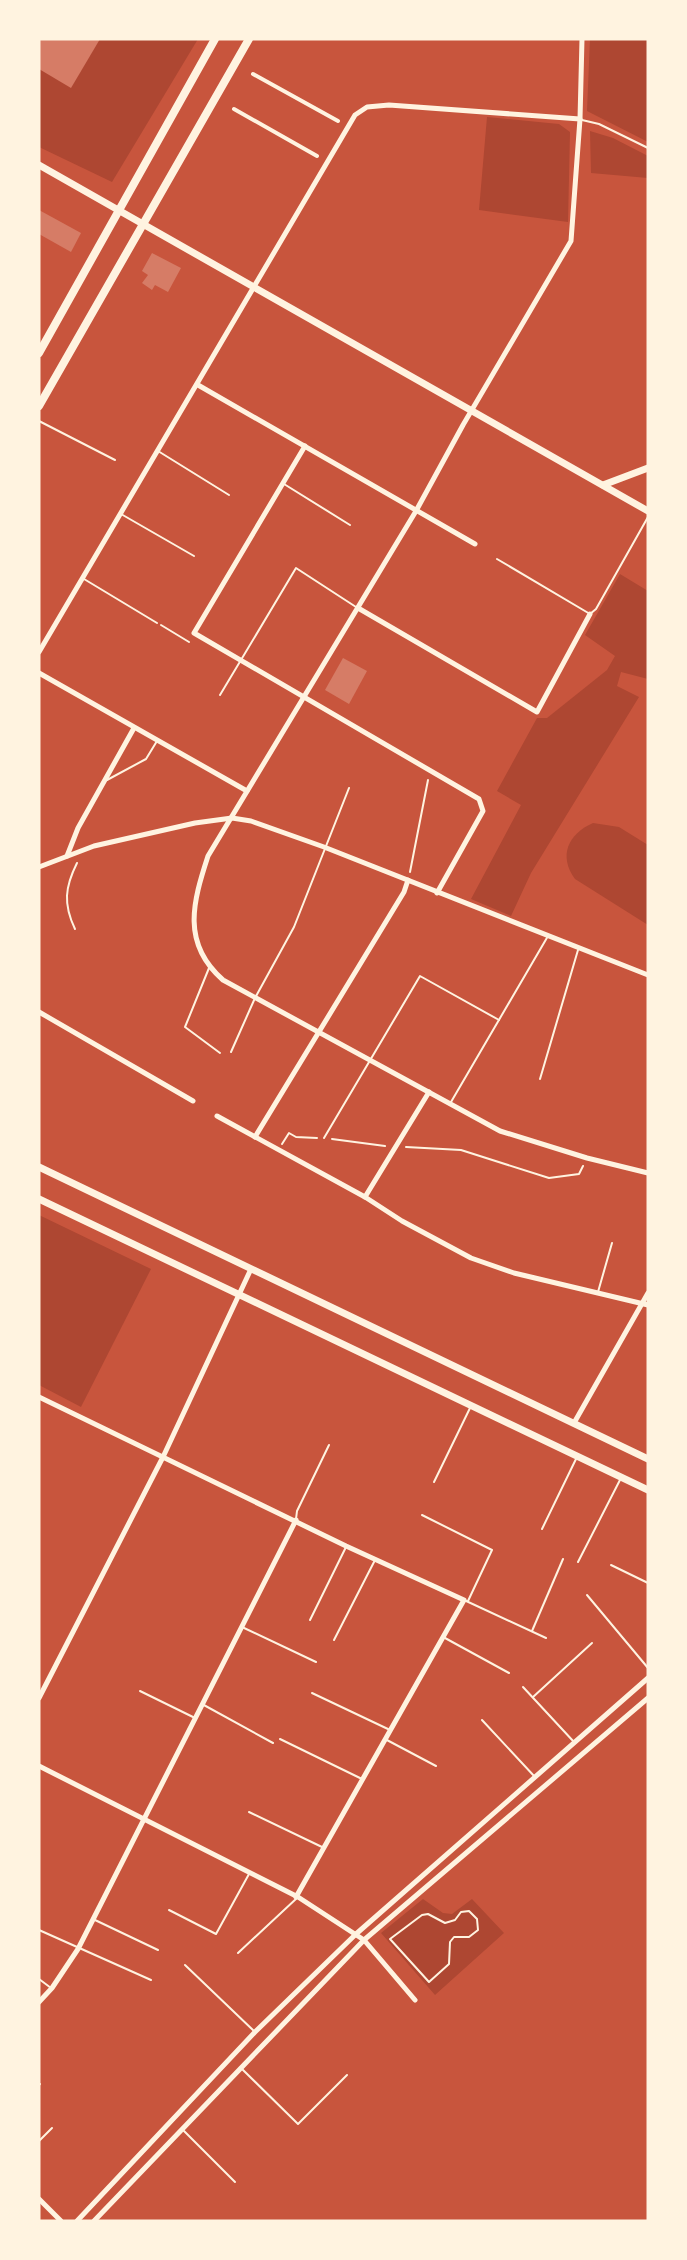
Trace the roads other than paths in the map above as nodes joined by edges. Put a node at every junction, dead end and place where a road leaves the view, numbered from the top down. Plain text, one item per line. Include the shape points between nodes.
1 (215, 39) edge
2 (249, 39) edge
3 (582, 39) edge
4 (253, 74) dead end
5 (234, 110) dead end
6 (580, 119) junction
7 (338, 121) dead end
8 (648, 148) edge
9 (317, 156) dead end
10 (39, 165) edge
11 (121, 210) junction
12 (142, 224) junction
13 (256, 287) junction
14 (39, 353) edge
15 (198, 385) junction
16 (39, 406) edge
17 (471, 410) junction
18 (39, 421) edge
19 (305, 446) junction
20 (158, 451) junction
21 (115, 460) dead end
22 (648, 468) edge
23 (283, 484) junction
24 (603, 485) junction
25 (229, 495) dead end
26 (648, 510) edge
27 (416, 511) junction
28 (121, 514) junction
29 (648, 517) edge
30 (351, 525) dead end
31 (475, 544) dead end
32 (194, 556) dead end
33 (497, 559) dead end
34 (84, 579) junction
35 (358, 608) junction
36 (590, 614) junction
37 (189, 642) dead end
38 (39, 652) edge
39 (239, 660) junction
40 (39, 673) edge
41 (220, 695) dead end
42 (305, 697) junction
43 (134, 728) junction
44 (158, 741) junction
45 (104, 781) junction
46 (350, 788) dead end
47 (247, 791) junction
48 (232, 818) junction
49 (324, 847) junction
50 (67, 856) junction
51 (39, 867) edge
52 (408, 880) junction
53 (437, 893) junction
54 (548, 936) junction
55 (579, 948) junction
56 (209, 967) junction
57 (648, 975) edge
58 (255, 998) junction
59 (39, 1013) edge
60 (499, 1020) junction
61 (319, 1032) junction
62 (231, 1052) dead end
63 (220, 1053) dead end
64 (372, 1061) junction
65 (540, 1080) dead end
66 (429, 1092) junction
67 (193, 1101) dead end
68 (450, 1104) junction
69 (217, 1116) dead end
70 (255, 1137) junction
71 (324, 1138) road end
72 (39, 1167) edge
73 (648, 1173) edge
74 (365, 1197) junction
75 (39, 1199) edge
76 (612, 1243) dead end
77 (251, 1269) junction
78 (598, 1293) junction
79 (648, 1293) edge
80 (240, 1296) junction
81 (645, 1304) edge
82 (39, 1397) edge
83 (471, 1406) junction
84 (574, 1424) junction
85 (330, 1445) dead end
86 (163, 1457) junction
87 (577, 1457) junction
88 (648, 1459) edge
89 (621, 1478) junction
90 (434, 1482) dead end
91 (648, 1491) edge
92 (422, 1515) dead end
93 (296, 1520) junction
94 (542, 1529) dead end
95 (346, 1546) junction
96 (563, 1559) dead end
97 (375, 1560) junction
98 (578, 1562) dead end
99 (611, 1565) dead end
100 (648, 1582) edge
101 (587, 1595) dead end
102 (466, 1600) junction
103 (310, 1620) dead end
104 (242, 1627) junction
105 (532, 1631) junction
106 (443, 1636) junction
107 (546, 1638) dead end
108 (334, 1640) dead end
109 (592, 1643) dead end
110 (316, 1662) dead end
111 (648, 1668) edge
112 (509, 1673) dead end
113 (648, 1678) edge
114 (523, 1687) dead end
115 (140, 1691) dead end
116 (312, 1693) dead end
117 (532, 1697) junction
118 (39, 1698) edge
119 (648, 1698) edge
120 (202, 1704) junction
121 (195, 1718) junction
122 (482, 1720) dead end
123 (390, 1730) junction
124 (280, 1739) dead end
125 (385, 1739) junction
126 (273, 1743) dead end
127 (575, 1743) junction
128 (39, 1766) edge
129 (436, 1766) dead end
130 (534, 1777) junction
131 (362, 1779) junction
132 (249, 1812) dead end
133 (143, 1822) junction
134 (323, 1848) junction
135 (249, 1874) junction
136 (297, 1897) junction
137 (170, 1910) dead end
138 (92, 1919) junction
139 (39, 1930) edge
140 (356, 1934) junction
141 (364, 1940) junction
142 (78, 1949) junction
143 (158, 1950) dead end
144 (238, 1953) dead end
145 (186, 1965) dead end
146 (39, 1979) edge
147 (151, 1980) dead end
148 (52, 1988) junction
149 (415, 2000) dead end
150 (39, 2001) edge
151 (255, 2032) junction
152 (241, 2068) junction
153 (347, 2075) dead end
154 (52, 2128) dead end
155 (183, 2130) junction
156 (39, 2141) edge
157 (235, 2182) dead end
158 (39, 2199) edge
159 (61, 2221) edge
160 (77, 2221) edge
161 (94, 2221) edge

1 - 11 main road
2 - 12 main road
3 - 6 street
4 - 7 street
5 - 9 street
6 - 8 lane
6 - 13 street via 389,105 367,107 355,115
6 - 17 street via 571,241
10 - 11 street
11 - 12 street
11 - 14 main road
12 - 13 street
12 - 16 main road
13 - 15 street
13 - 17 street
15 - 19 street
15 - 20 street
17 - 24 street
17 - 27 street
18 - 21 lane
19 - 23 street
19 - 27 street
20 - 25 lane
20 - 28 street
22 - 24 street
23 - 30 lane
23 - 39 street via 194,633
24 - 26 street
27 - 31 street
27 - 35 street
28 - 32 lane
28 - 34 street
29 - 36 lane
33 - 36 lane
34 - 37 lane
34 - 38 street
35 - 36 street via 537,712
35 - 39 lane via 296,568
35 - 42 street
39 - 41 lane
39 - 42 street
40 - 43 street
42 - 47 street
42 - 53 street via 479,799 483,811
43 - 44 street
43 - 45 street
44 - 45 lane via 147,759
44 - 47 street
45 - 50 street
46 - 49 lane
47 - 48 street
48 - 49 street
48 - 50 street via 195,823
48 - 56 street via 208,856 194,915 194,938
49 - 52 street
49 - 58 lane via 294,927
50 - 51 street
52 - 53 street
52 - 61 street
53 - 54 street
54 - 55 street
54 - 60 lane
55 - 57 street
55 - 65 lane
56 - 58 street
56 - 63 lane via 185,1027
58 - 61 street
58 - 62 lane
59 - 67 street
60 - 64 lane via 420,976
60 - 68 lane
61 - 64 street
61 - 70 street
64 - 66 street
64 - 71 lane
66 - 68 street
66 - 74 street
68 - 73 street via 513,1137
69 - 70 street
70 - 74 street
72 - 77 street
74 - 78 street via 471,1258 514,1273
75 - 80 street
76 - 78 lane
77 - 80 street
77 - 84 street
78 - 81 street
79 - 81 street
80 - 83 street
80 - 86 street
81 - 84 street
82 - 86 street
83 - 87 street
83 - 90 lane
84 - 88 street
85 - 93 lane
86 - 93 street
86 - 118 street
87 - 89 street
87 - 94 lane
89 - 91 street
89 - 98 lane
92 - 102 lane via 492,1550
93 - 95 street
93 - 104 street
95 - 97 street
95 - 103 lane
96 - 105 lane
97 - 102 street
97 - 108 lane
99 - 100 lane
101 - 111 lane
102 - 105 lane
102 - 106 street
104 - 110 lane
104 - 120 street
105 - 107 lane
106 - 112 lane
106 - 123 street
109 - 117 lane
113 - 127 street
114 - 117 lane
115 - 121 lane
116 - 123 lane
117 - 127 lane
119 - 141 street
120 - 121 street
120 - 126 lane
121 - 133 street
122 - 130 lane
123 - 125 street
124 - 131 lane
125 - 129 lane
125 - 131 street
127 - 130 street
128 - 133 street
130 - 140 street
131 - 134 street
132 - 134 lane
133 - 135 street
133 - 138 street
134 - 136 street
135 - 136 street
135 - 137 lane via 216,1934
136 - 140 street
136 - 144 lane
138 - 142 street
138 - 143 lane
139 - 142 lane
140 - 141 street
140 - 151 street
141 - 149 street
141 - 152 street
142 - 147 lane
142 - 148 street
145 - 151 lane
146 - 148 lane
148 - 150 street
151 - 160 street
152 - 153 lane via 298,2124
152 - 155 street
154 - 156 lane
155 - 157 lane
155 - 161 street
158 - 159 street

